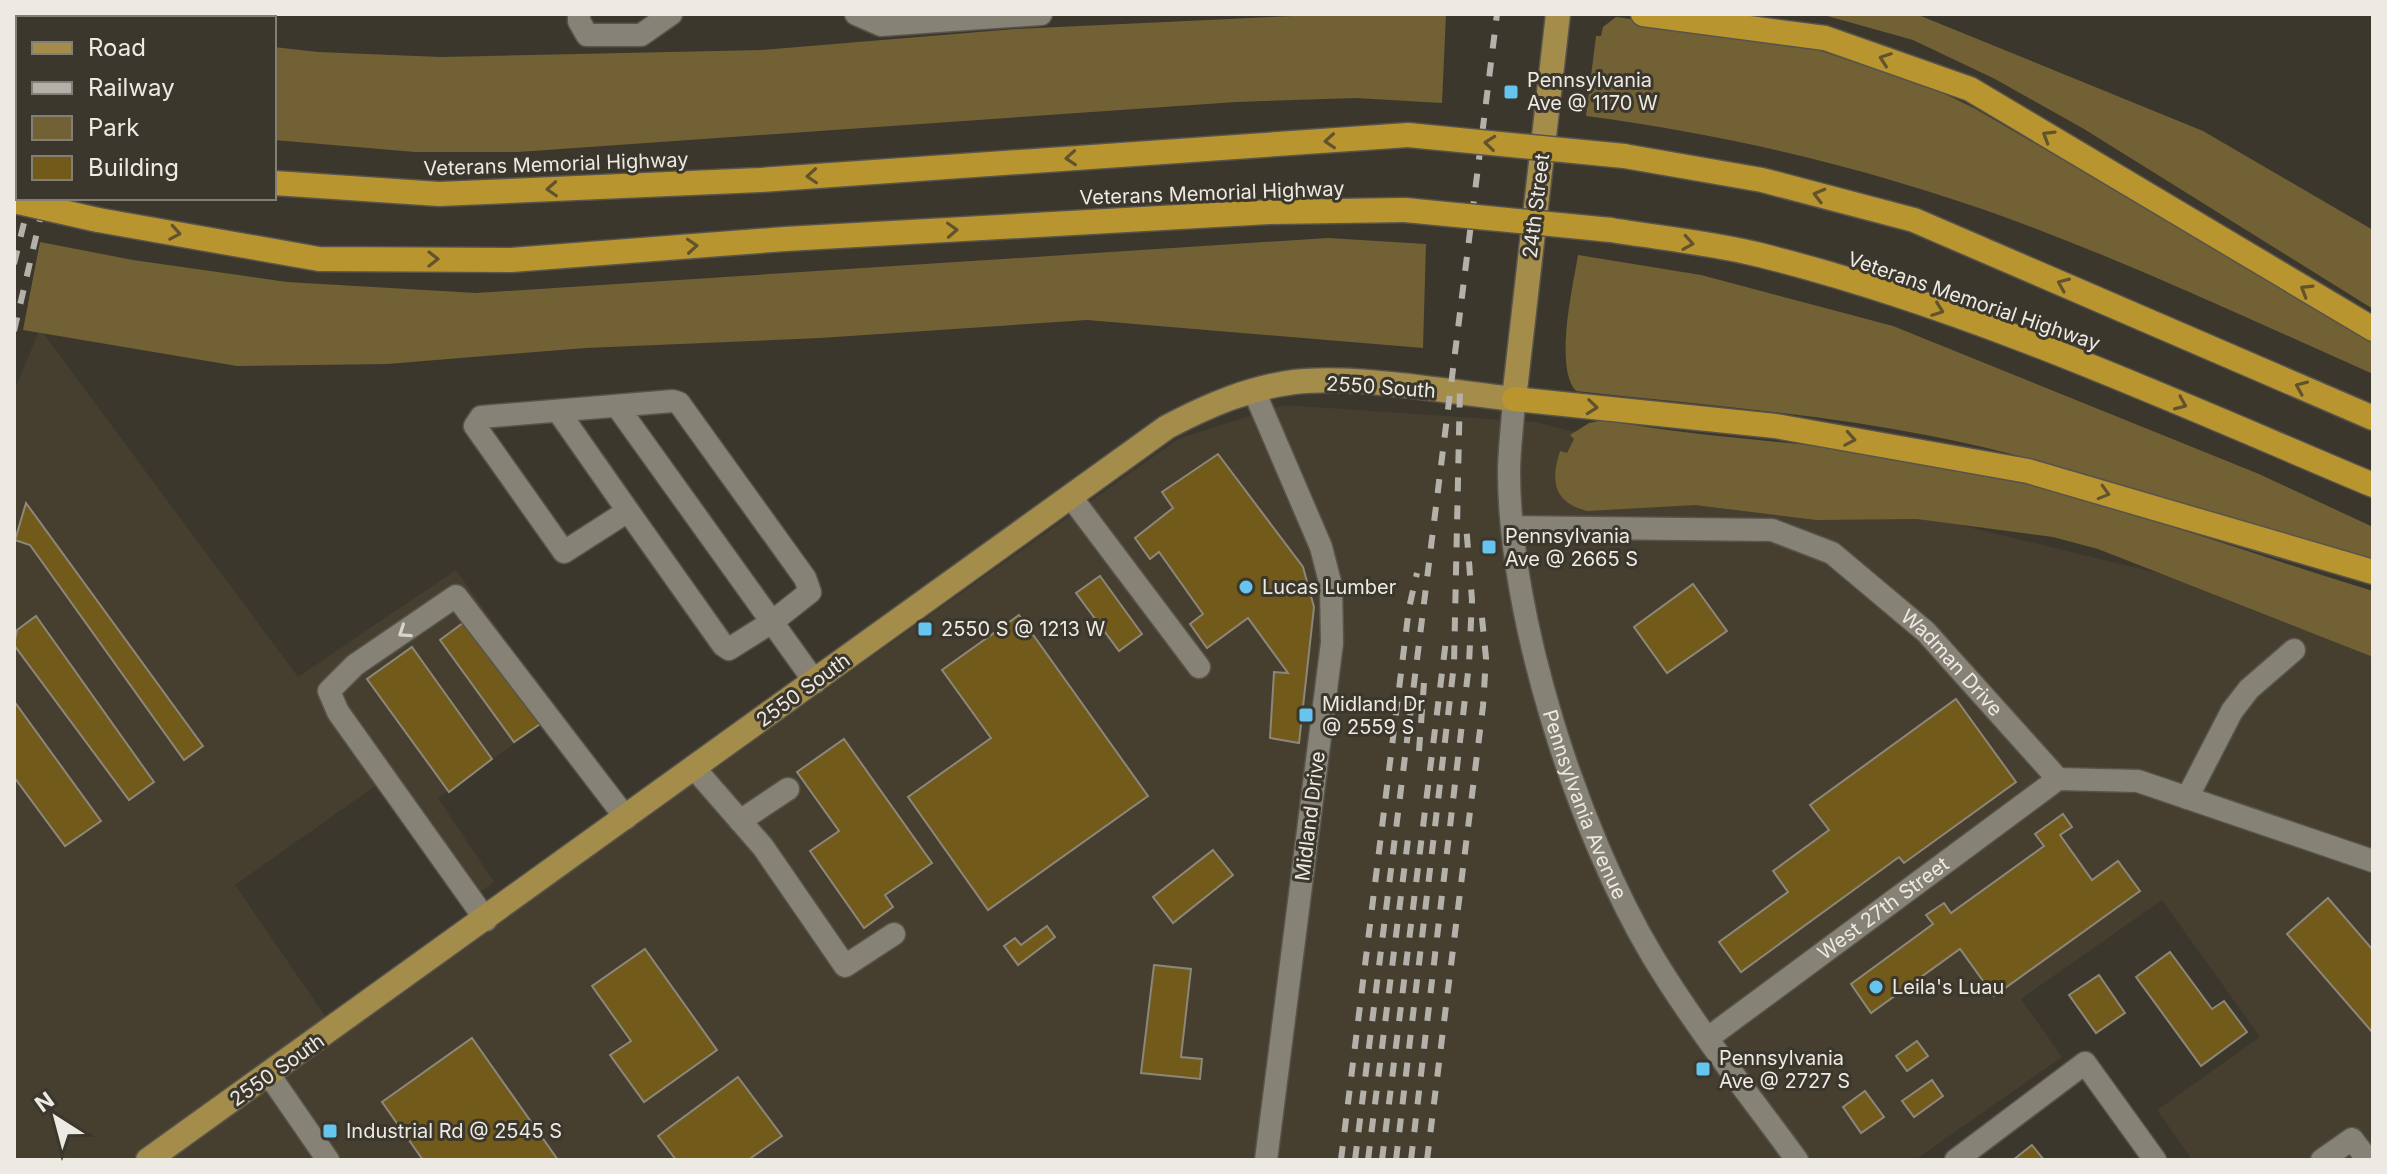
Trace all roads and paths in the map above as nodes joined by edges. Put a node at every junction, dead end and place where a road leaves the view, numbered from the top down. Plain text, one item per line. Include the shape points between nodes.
1 (579, 14) edge
2 (671, 14) edge
3 (856, 14) edge
4 (1041, 14) edge
5 (1558, 14) edge
6 (1643, 14) edge
7 (276, 183) edge
8 (14, 201) edge
9 (2373, 329) edge
10 (1254, 391) junction
11 (1514, 399) junction
12 (617, 406) junction
13 (558, 411) junction
14 (2373, 418) edge
15 (2373, 485) edge
16 (1071, 497) junction
17 (628, 511) junction
18 (1513, 527) junction
19 (2373, 572) edge
20 (772, 622) junction
21 (2294, 650) dead end
22 (1199, 667) dead end
23 (815, 682) junction
24 (695, 769) junction
25 (2058, 779) junction
26 (788, 789) dead end
27 (2187, 798) junction
28 (626, 818) junction
29 (740, 821) junction
30 (2373, 861) edge
31 (486, 920) junction
32 (894, 934) dead end
33 (1708, 1038) junction
34 (270, 1076) junction
35 (148, 1160) edge
36 (328, 1160) edge
37 (1266, 1160) edge
38 (1797, 1160) edge
39 (1956, 1160) edge
40 (2155, 1160) edge
41 (2322, 1160) edge
42 (2368, 1160) edge

1 - 2 street via 587,35 641,35
3 - 4 street via 881,25
5 - 11 main road, 24th Street
9 -> 6 highway via 1970,89 1825,38
14 -> 7 highway, Veterans Memorial Highway, bridge via 1914,220 1762,180 1624,156 1408,135 760,180 470,193
8 -> 15 highway, Veterans Memorial Highway, bridge via 319,259 511,260 1269,212 1405,210 1611,230 1758,254 1904,298 2105,373
10 - 11 main road, 2550 South via 1294,382 1343,382
10 - 16 main road, 2550 South via 1209,405 1167,427
10 - 37 street, Midland Drive via 1321,547 1331,586 1332,643
11 - 18 street, Pennsylvania Avenue via 1509,472
11 -> 19 highway via 1775,426 2028,471
12 - 13 street
12 - 20 street
12 - 20 street via 679,403 768,526 810,592
13 - 17 street
13 - 17 street via 481,417 475,426 564,552
16 - 22 street
16 - 23 main road, 2550 South
17 - 20 street via 723,645 737,646
18 - 25 street, Wadman Drive via 1772,530 1832,553 1926,632
18 - 33 street, Pennsylvania Avenue via 1524,606 1551,711 1594,839 1653,956
20 - 23 street
21 - 27 street via 2232,711
23 - 24 main road, 2550 South
24 - 28 main road, 2550 South
24 - 29 street
25 - 27 street via 2138,781
25 - 33 street, West 27th Street
26 - 29 street
27 - 30 street
28 - 31 main road, 2550 South
28 -> 31 street via 456,596 362,660 329,691 333,702
29 - 32 street via 845,966
31 - 34 main road, 2550 South
33 - 38 street, Pennsylvania Avenue
34 - 35 main road, 2550 South
34 - 36 street
39 - 40 street via 2085,1063
41 - 42 street via 2352,1139

